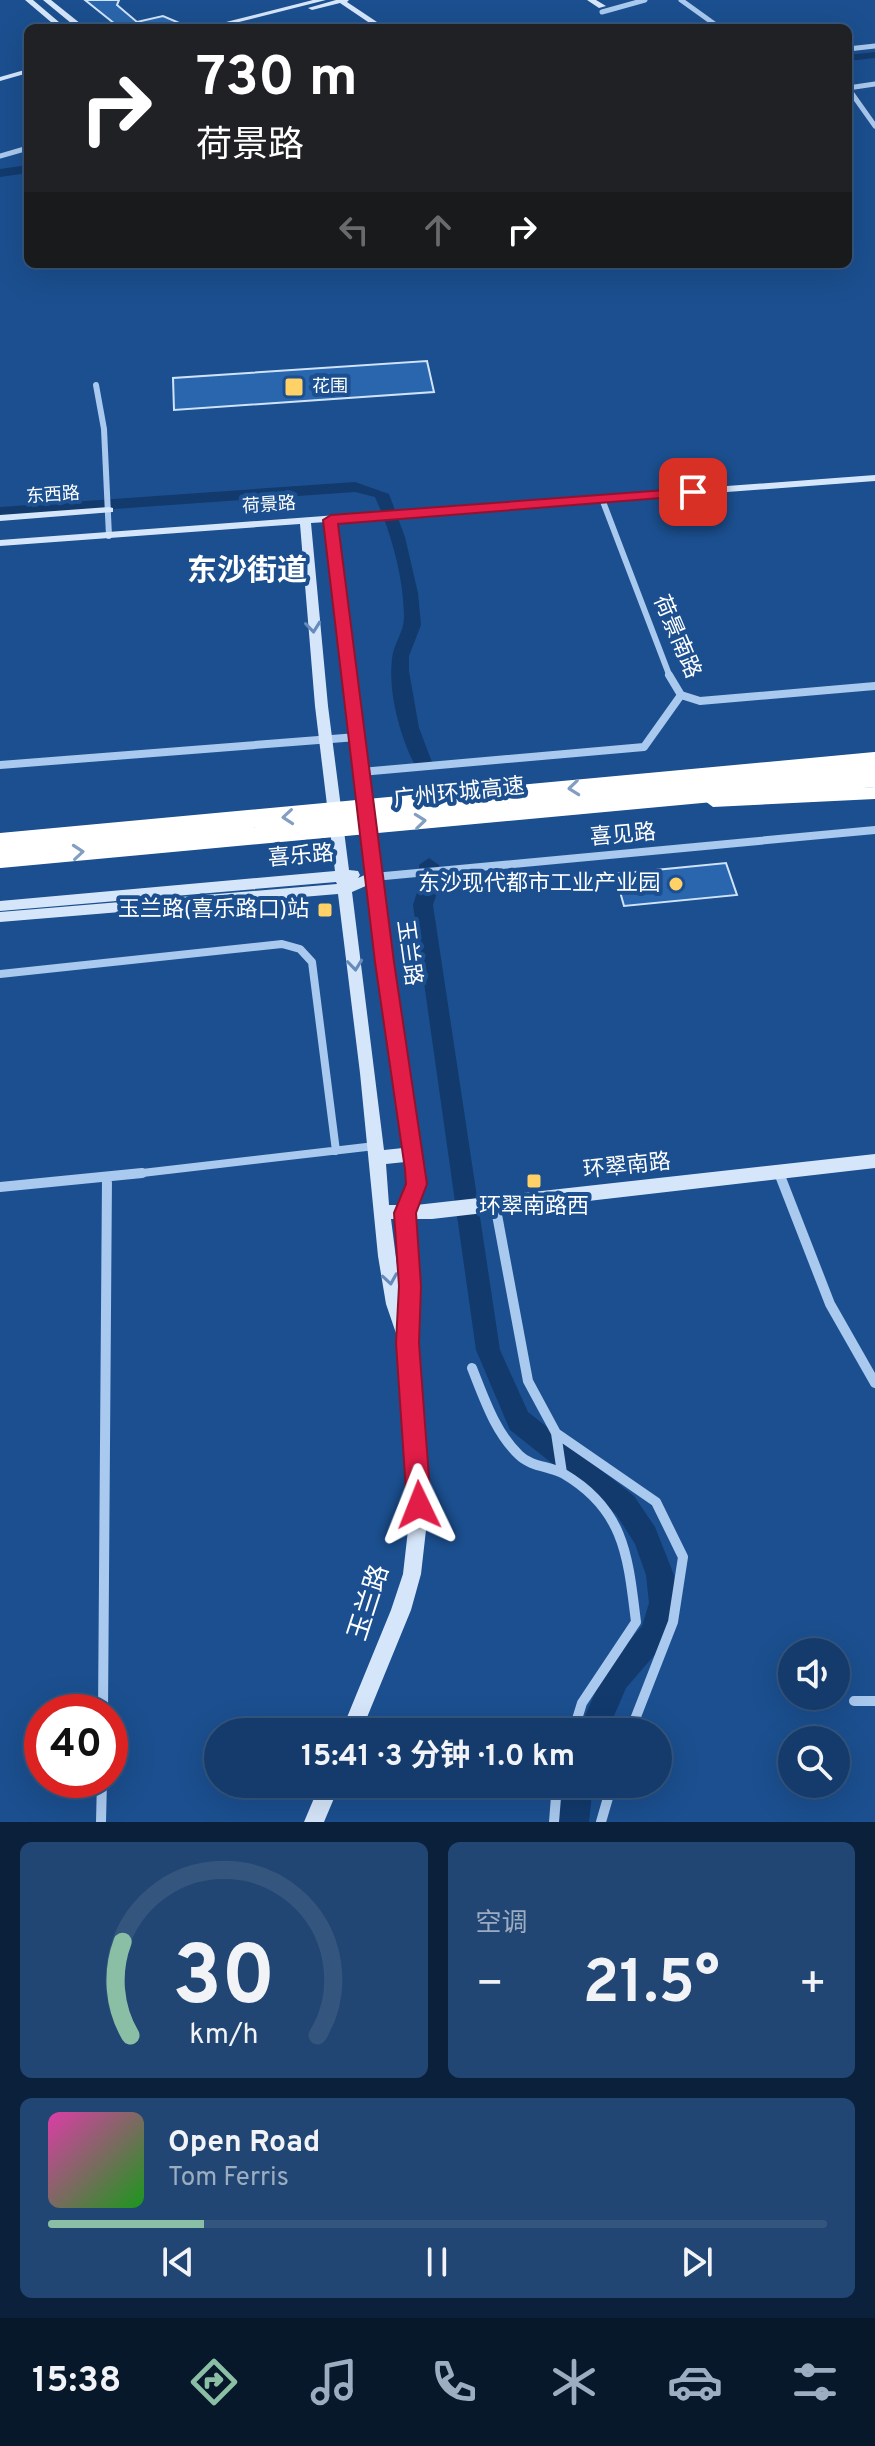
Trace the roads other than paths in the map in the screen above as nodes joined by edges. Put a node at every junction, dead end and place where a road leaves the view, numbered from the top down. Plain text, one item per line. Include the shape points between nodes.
1 (29, 0) edge
2 (47, 0) edge
3 (322, 0) edge
4 (343, 0) edge
5 (591, 0) edge
6 (645, 0) edge
7 (681, 0) edge
8 (605, 5) edge
9 (57, 24) edge
10 (77, 24) edge
11 (223, 24) edge
12 (247, 24) edge
13 (376, 24) edge
14 (714, 24) edge
15 (875, 46) edge
16 (852, 49) edge
17 (24, 73) edge
18 (24, 79) edge
19 (0, 82) edge
20 (875, 84) edge
21 (852, 87) edge
22 (852, 94) edge
23 (875, 126) edge
24 (24, 149) edge
25 (0, 156) edge
26 (96, 385) dead end
27 (875, 478) edge
28 (602, 499) junction
29 (109, 510) junction
30 (0, 518) edge
31 (331, 520) junction
32 (305, 522) junction
33 (109, 536) junction
34 (0, 543) edge
35 (875, 686) edge
36 (681, 695) junction
37 (357, 737) junction
38 (327, 739) junction
39 (875, 760) edge
40 (0, 765) edge
41 (361, 772) junction
42 (875, 778) edge
43 (875, 793) edge
44 (522, 810) junction
45 (875, 830) edge
46 (0, 842) edge
47 (0, 859) edge
48 (374, 877) junction
49 (346, 881) junction
50 (0, 906) edge
51 (0, 917) edge
52 (0, 974) edge
53 (336, 1151) junction
54 (376, 1152) junction
55 (413, 1154) junction
56 (875, 1161) edge
57 (779, 1172) junction
58 (107, 1177) junction
59 (0, 1187) edge
60 (492, 1204) junction
61 (383, 1212) junction
62 (405, 1213) junction
63 (408, 1343) junction
64 (472, 1368) dead end
65 (875, 1383) edge
66 (556, 1433) junction
67 (562, 1473) junction
68 (103, 1694) edge
69 (854, 1701) dead end
70 (875, 1701) edge
71 (357, 1718) edge
72 (577, 1718) edge
73 (635, 1718) edge
74 (102, 1798) edge
75 (324, 1798) edge
76 (556, 1798) edge
77 (608, 1798) edge
78 (101, 1822) edge
79 (314, 1822) edge
80 (554, 1822) edge
81 (601, 1822) edge

1 - 9 street
2 - 10 street
3 - 11 street
4 - 12 street
4 - 13 street
5 - 8 street
6 - 8 street
7 - 14 street
15 - 16 street
17 - 19 street
18 - 19 street
20 - 21 street
22 - 23 street
24 - 25 street
26 - 29 street
27 - 28 street, 荷景路
28 - 31 street, 荷景路
28 - 36 street, 荷景南路
29 - 30 street, 东西路
29 - 33 street
31 - 32 street, 荷景路
31 - 37 street, 玉兰路
32 - 33 street, 荷景路
32 -> 38 street, 玉兰路
33 - 34 street, 荷景路
35 - 36 street, 荷景南路 via 700,701
36 - 41 street via 644,747
37 - 38 street
37 - 41 street, 玉兰路
38 - 40 street
38 - 49 street, 玉兰路
39 -> 46 highway, 广州环城高速, bridge
41 - 48 street, 玉兰路
42 - 44 highway, 广州环城高速, bridge
43 - 44 highway, bridge
47 -> 44 highway, 广州环城高速, bridge
45 - 48 street, 喜见路
48 - 49 street, 喜乐路
48 - 55 street, 玉兰路
49 - 50 street, 喜乐路
49 - 51 street, 喜乐路
49 -> 54 street, 玉兰路
52 - 53 street via 297,946 312,962
53 - 54 street
53 - 58 street
54 - 55 street
54 - 61 street, 玉兰路
55 - 62 street, 玉兰路 via 416,1184
56 - 57 street, 环翠南路
57 - 60 street, 环翠南路
57 - 65 street via 830,1304
58 - 59 street
58 - 68 street
60 - 62 street, 环翠南路
60 - 66 street via 528,1381
61 - 62 street, 环翠南路
61 -> 63 street, 玉兰路 via 394,1304
62 - 63 street, 玉兰路
63 - 71 street, 玉兰路 via 419,1477 412,1574
64 - 67 street via 495,1425 521,1458
66 - 67 street
66 - 73 street via 656,1502 683,1557 673,1622
67 - 72 street via 604,1503 625,1542 636,1622
69 - 70 street
74 - 78 street
75 - 79 street
76 - 80 street
77 - 81 street

